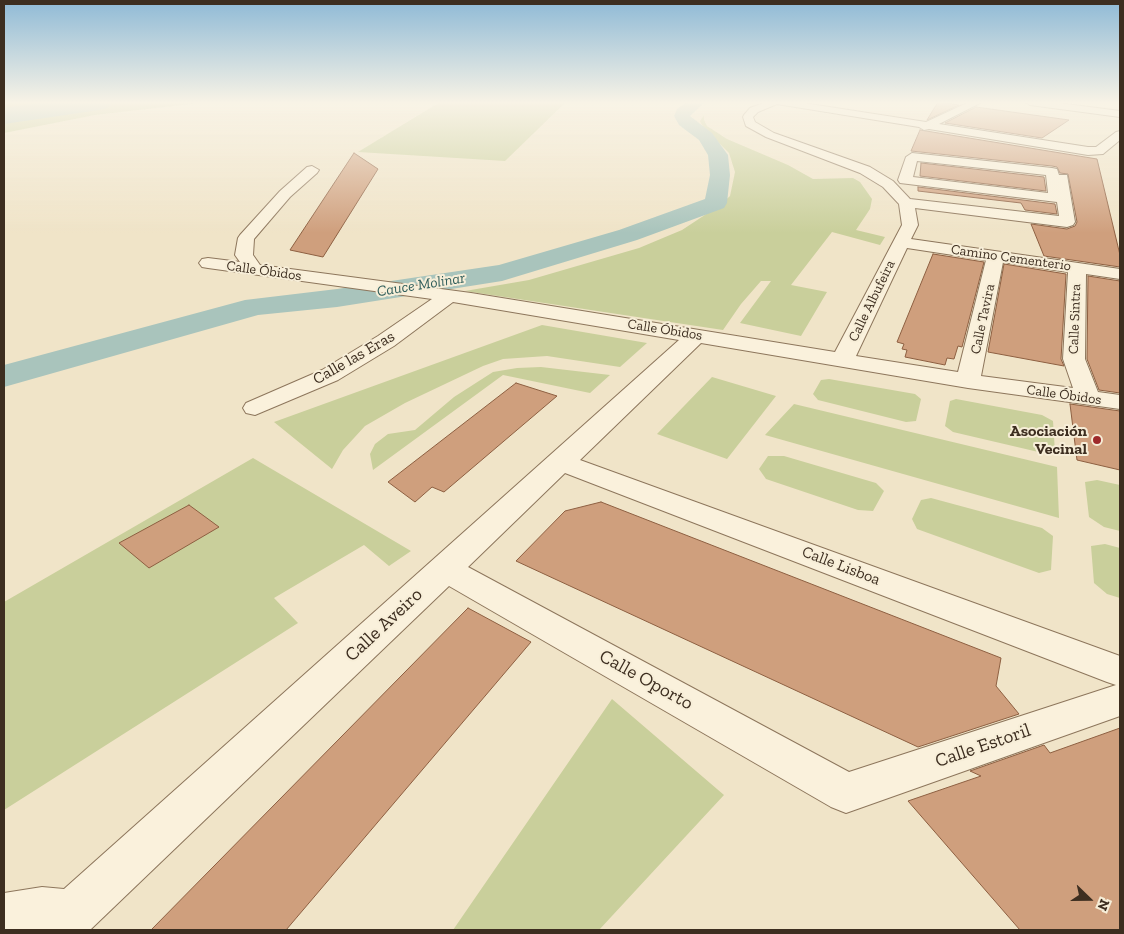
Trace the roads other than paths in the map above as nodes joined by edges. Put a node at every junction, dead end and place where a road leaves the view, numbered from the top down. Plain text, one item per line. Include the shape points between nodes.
1 (801, 146) edge
2 (1050, 146) edge
3 (1105, 146) edge
4 (1059, 147) junction
5 (897, 163) dead end
6 (312, 170) dead end
7 (891, 175) dead end
8 (1056, 198) joint
9 (906, 204) junction
10 (901, 242) junction
11 (996, 256) junction
12 (208, 263) dead end
13 (1077, 268) junction
14 (255, 270) junction
15 (1120, 274) edge
16 (448, 297) junction
17 (697, 335) junction
18 (843, 359) junction
19 (968, 381) junction
20 (1088, 398) junction
21 (1120, 402) edge
22 (255, 408) dead end
23 (561, 462) junction
24 (445, 569) junction
25 (1120, 671) edge
26 (1120, 700) edge
27 (846, 793) joint
28 (4, 917) edge
29 (68, 922) edge

1 - 9 street via 865,170 888,184
2 - 4 street
3 - 4 street via 1092,152
4 - 9 street via 1067,222
5 - 7 street
6 - 14 street via 246,238 244,255
8 - 8 street via 924,183 905,180 912,157 1052,172
9 - 10 street, Calle Albufeira via 910,225
10 - 11 street, Camino Cementerio
10 - 18 street, Calle Albufeira
11 - 13 street, Camino Cementerio
11 - 19 street, Calle Tavira
12 - 14 street, Calle Óbidos
13 - 15 street, Camino Cementerio
13 - 20 street, Calle Sintra via 1074,359
14 - 16 street, Calle Óbidos
16 - 17 street, Calle Óbidos
16 - 22 street, Calle las Eras via 386,342 330,375
17 - 18 street, Calle Óbidos
17 - 23 street, Calle Aveiro
18 - 19 street, Calle Óbidos
19 - 20 street, Calle Óbidos
20 - 21 street, Calle Óbidos
23 - 24 street, Calle Aveiro
23 - 25 street, Calle Lisboa
24 - 27 street, Calle Oporto
24 - 29 street, Calle Aveiro
26 - 27 street, Calle Estoril
28 - 29 street via 42,911

